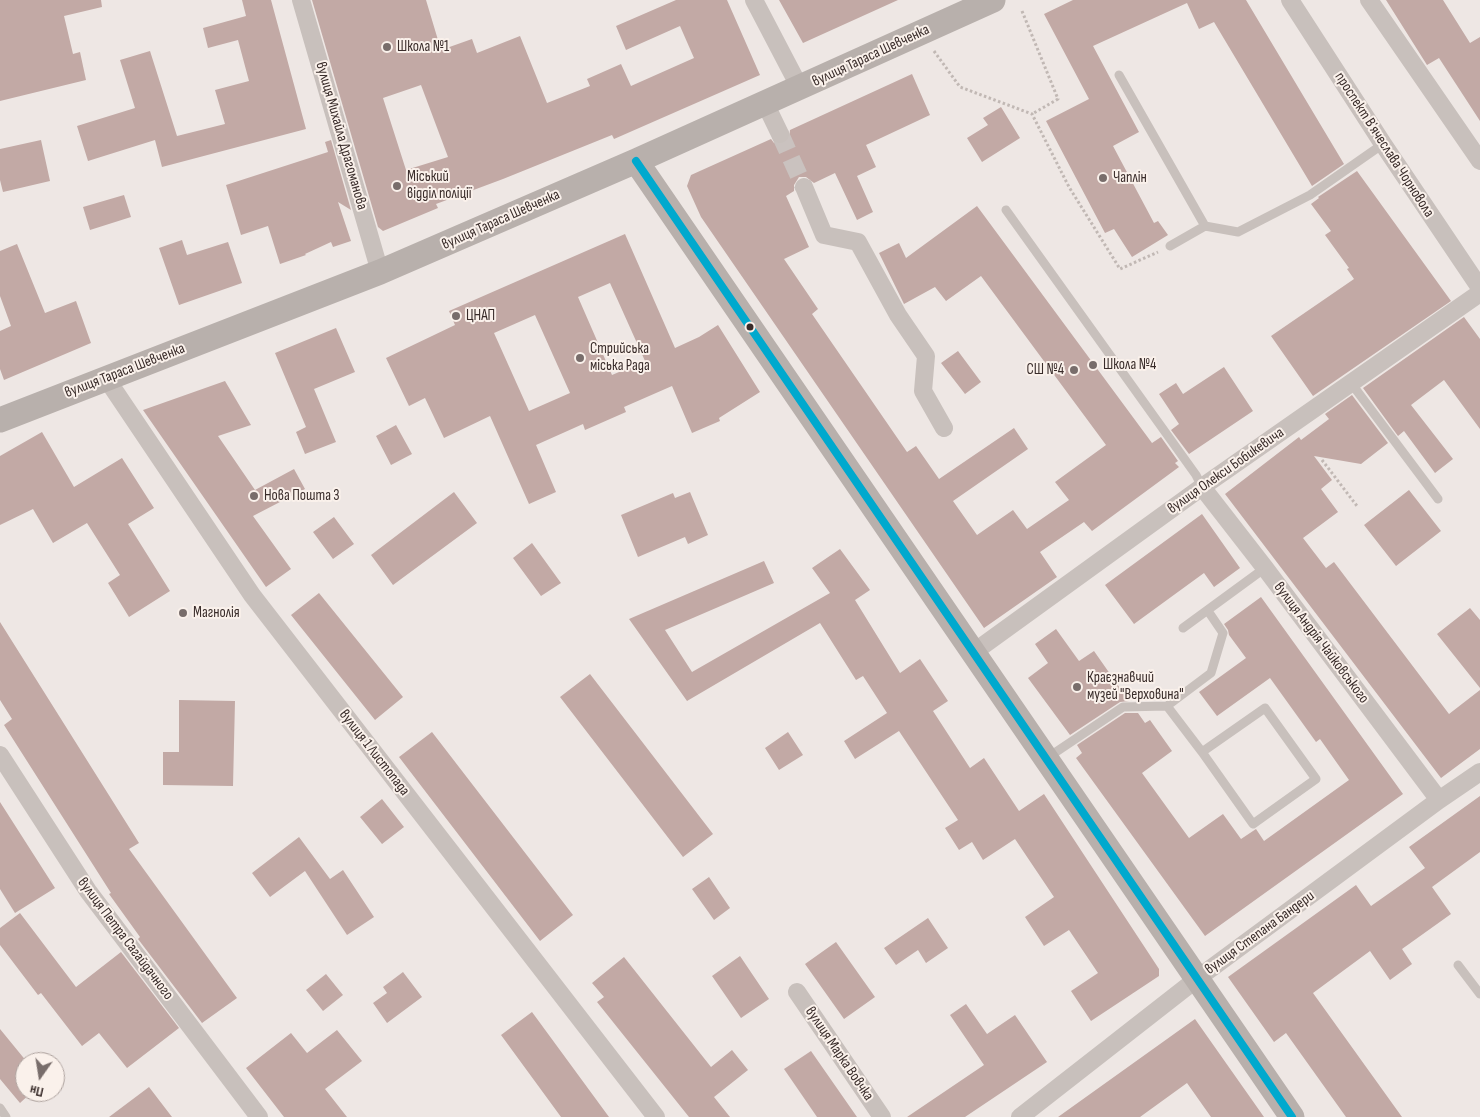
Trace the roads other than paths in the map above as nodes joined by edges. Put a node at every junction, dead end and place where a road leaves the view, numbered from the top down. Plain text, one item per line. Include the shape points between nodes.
1 (301, 0) edge
2 (754, 0) edge
3 (993, 0) edge
4 (1290, 0) edge
5 (1369, 0) edge
6 (1120, 75) dead end
7 (800, 88) junction
8 (765, 103) junction
9 (780, 134) tunnel mouth
10 (1383, 144) junction
11 (636, 161) junction
12 (1480, 161) edge
13 (804, 187) tunnel mouth
14 (1006, 210) dead end
15 (1205, 226) junction
16 (1170, 246) road end
17 (380, 272) junction
18 (1480, 288) edge
19 (1480, 293) edge
20 (106, 378) junction
21 (1351, 383) junction
22 (0, 420) edge
23 (944, 428) dead end
24 (1202, 487) junction
25 (1438, 499) dead end
26 (1265, 568) junction
27 (1208, 611) junction
28 (1183, 628) dead end
29 (974, 652) junction
30 (1167, 706) junction
31 (1202, 752) junction
32 (0, 755) edge
33 (1047, 758) junction
34 (1480, 772) edge
35 (1439, 800) junction
36 (1458, 965) dead end
37 (1198, 978) junction
38 (797, 992) dead end
39 (1480, 994) edge
40 (0, 1108) edge
41 (6, 1117) edge
42 (259, 1117) edge
43 (656, 1117) edge
44 (882, 1117) edge
45 (1020, 1117) edge
46 (1292, 1117) edge

1 - 17 street, вулиця Михайла Драгоманова
2 - 7 street
3 - 7 street, вулиця Тараса Шевченка
4 - 10 street, проспект Вʼячеслава Чорновола
5 - 12 street
6 - 15 lane
7 - 8 street, вулиця Тараса Шевченка
8 - 9 street
8 - 11 street, вулиця Тараса Шевченка
10 - 15 lane via 1310,195 1238,232
10 - 18 street, проспект Вʼячеслава Чорновола
11 - 17 street, вулиця Тараса Шевченка
11 - 29 street
13 - 23 street via 824,235 858,242 898,315 926,356 923,391
14 - 24 lane
15 - 16 lane
17 - 20 street, вулиця Тараса Шевченка
19 - 21 street, вулиця Олекси Бобикевича
20 - 22 street, вулиця Тараса Шевченка
20 - 43 street, вулиця 1 Листопада via 252,595
21 - 24 street, вулиця Олекси Бобикевича
21 - 25 lane
24 - 26 street, вулиця Андрія Чайковського
24 - 29 street, вулиця Олекси Бобикевича
26 - 27 lane
26 - 35 street, вулиця Андрія Чайковського
27 - 28 lane
27 - 30 lane via 1223,633 1211,673
29 - 33 street
30 - 31 lane
30 - 33 lane via 1123,707
31 - 31 lane via 1265,708 1316,780 1252,824
32 - 42 street, вулиця Петра Сагайдачного via 88,891
33 - 37 street
34 - 35 street, вулиця Степана Бандери
35 - 37 street, вулиця Степана Бандери
36 - 39 lane
37 - 45 street, вулиця Степана Бандери
37 - 46 street
38 - 44 street, вулиця Марка Вовчка
40 - 41 lane

